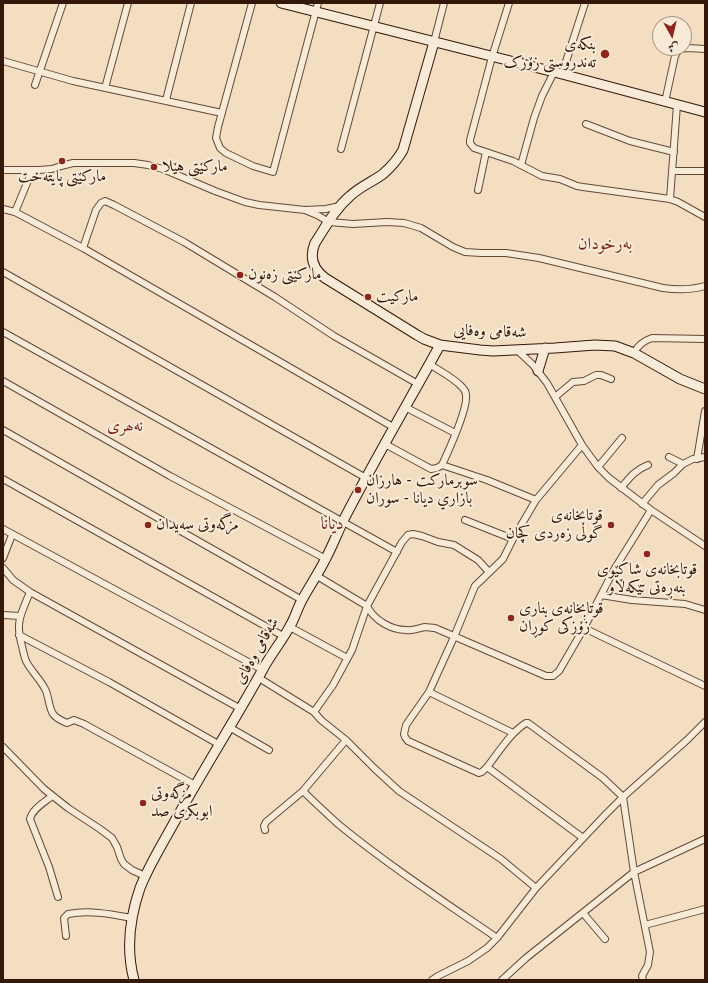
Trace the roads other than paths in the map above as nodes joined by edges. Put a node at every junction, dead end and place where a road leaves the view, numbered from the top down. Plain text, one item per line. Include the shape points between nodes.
1 (63, 3) edge
2 (128, 3) edge
3 (191, 3) edge
4 (252, 3) edge
5 (281, 3) edge
6 (380, 3) edge
7 (444, 3) edge
8 (508, 3) edge
9 (585, 3) edge
10 (317, 8) edge
11 (373, 27) junction
12 (434, 42) junction
13 (705, 50) edge
14 (492, 57) junction
15 (3, 61) edge
16 (40, 71) junction
17 (558, 73) junction
18 (35, 85) dead end
19 (105, 88) junction
20 (166, 100) junction
21 (665, 102) junction
22 (677, 105) junction
23 (222, 112) junction
24 (705, 112) edge
25 (586, 124) dead end
26 (341, 149) dead end
27 (486, 152) junction
28 (674, 152) junction
29 (521, 165) junction
30 (3, 170) edge
31 (32, 171) junction
32 (672, 171) junction
33 (705, 171) edge
34 (478, 190) dead end
35 (670, 199) junction
36 (340, 206) junction
37 (3, 209) edge
38 (305, 210) junction
39 (16, 212) junction
40 (705, 217) edge
41 (329, 222) junction
42 (83, 248) junction
43 (3, 272) edge
44 (705, 286) edge
45 (3, 332) edge
46 (705, 338) edge
47 (440, 345) junction
48 (545, 348) junction
49 (516, 349) junction
50 (634, 353) junction
51 (429, 364) junction
52 (538, 371) junction
53 (611, 378) dead end
54 (3, 381) edge
55 (418, 384) junction
56 (705, 388) edge
57 (556, 397) junction
58 (405, 407) junction
59 (705, 411) edge
60 (394, 427) junction
61 (3, 430) edge
62 (455, 433) junction
63 (622, 438) dead end
64 (385, 444) junction
65 (582, 445) junction
66 (669, 457) dead end
67 (705, 457) edge
68 (697, 459) junction
69 (683, 464) junction
70 (442, 465) junction
71 (648, 465) dead end
72 (598, 467) junction
73 (366, 478) junction
74 (3, 479) edge
75 (621, 488) junction
76 (536, 500) junction
77 (642, 504) junction
78 (651, 510) junction
79 (465, 520) dead end
80 (343, 522) junction
81 (3, 529) edge
82 (12, 535) junction
83 (513, 539) junction
84 (705, 546) edge
85 (397, 552) junction
86 (3, 558) edge
87 (326, 559) junction
88 (3, 568) edge
89 (489, 572) junction
90 (317, 576) junction
91 (30, 592) junction
92 (600, 594) junction
93 (302, 600) junction
94 (368, 606) junction
95 (705, 610) edge
96 (3, 615) edge
97 (20, 616) junction
98 (290, 627) junction
99 (584, 628) junction
100 (19, 635) junction
101 (284, 636) junction
102 (454, 636) junction
103 (347, 658) junction
104 (261, 674) junction
105 (705, 686) edge
106 (429, 692) junction
107 (241, 709) junction
108 (314, 712) junction
109 (705, 722) edge
110 (229, 727) junction
111 (513, 733) junction
112 (346, 740) junction
113 (220, 745) junction
114 (3, 747) edge
115 (269, 750) dead end
116 (487, 767) junction
117 (195, 785) junction
118 (303, 791) junction
119 (52, 796) junction
120 (623, 797) junction
121 (265, 830) dead end
122 (583, 838) junction
123 (705, 839) edge
124 (634, 872) junction
125 (145, 876) junction
126 (536, 888) junction
127 (58, 897) dead end
128 (705, 909) edge
129 (583, 913) junction
130 (132, 918) junction
131 (645, 925) junction
132 (66, 936) dead end
133 (496, 938) junction
134 (604, 939) dead end
135 (134, 980) edge
136 (432, 980) edge
137 (502, 980) edge
138 (643, 980) edge

1 - 16 street
2 - 19 street
3 - 20 street
4 - 23 street
5 - 10 street
6 - 11 street
7 - 12 street
8 - 14 street
9 - 17 street
10 - 11 street
10 - 23 street via 273,172 253,166 220,148 216,138
11 - 12 street
11 - 26 street
12 - 14 street
12 - 36 street, شەقامی وەفایی via 403,150 388,169
13 - 21 street via 679,49 674,56
14 - 17 street
14 - 27 street via 470,140 474,148
15 - 16 street
16 - 18 street
16 - 19 street
17 - 21 street
17 - 29 street via 542,96
19 - 20 street
20 - 23 street
21 - 22 street
22 - 24 street
22 - 28 street
25 - 28 street via 630,141
27 - 29 street
27 - 34 street
28 - 32 street
29 - 35 street via 542,176 560,179 577,186
30 - 31 street
31 - 38 street via 73,163 134,163 163,169 245,202
31 - 39 street
32 - 33 street
32 - 35 street
35 - 40 street
36 - 38 street
36 - 41 street, شەقامی وەفایی
37 - 39 street
38 - 41 street
39 - 42 street
41 - 44 street via 404,223 421,228 465,252 539,258 663,288 681,290
41 - 47 street, شەقامی وەفایی via 315,243 312,254 312,260 320,275 417,335
42 - 55 street via 96,210 105,201 114,204 184,242 334,336
42 - 60 street
43 - 73 street
45 - 80 street
46 - 50 street via 652,338 636,347
47 - 49 street, شەقامی وەفایی via 493,351
47 - 51 street, شەقامی وەفای
48 - 49 street, شەقامی وەفایی
48 - 50 street, شەقامی وەفایی via 602,345
48 - 52 street
49 - 52 street
50 - 56 street, شەقامی وەفایی via 680,379
51 - 55 street, شەقامی وەفای
51 - 62 street via 463,388 466,396 464,409
52 - 57 street
53 - 57 street via 596,375 584,381 576,381
54 - 87 street via 170,476
55 - 58 street, شەقامی وەفای
57 - 65 street
58 - 60 street, شەقامی وەفای
58 - 62 street
59 - 68 street
60 - 64 street, شەقامی وەفای
61 - 93 street
62 - 70 street
63 - 72 street
64 - 70 street via 431,469
64 - 73 street, شەقامی وەفای
65 - 72 street
65 - 76 street
66 - 69 street
67 - 68 street
68 - 69 street
69 - 77 street via 658,485
70 - 76 street
71 - 75 street via 636,470
72 - 75 street
73 - 80 street, شەقامی وەفای
74 - 101 street
75 - 77 street
76 - 83 street
77 - 78 street
78 - 84 street
78 - 92 street
79 - 83 street
80 - 85 street
80 - 87 street, شەقامی وەفای
81 - 82 street
82 - 86 street
82 - 104 street
83 - 89 street via 503,559
85 - 89 street via 408,535 413,534 454,545 478,560
85 - 94 street
87 - 90 street, شەقامی وەفای
88 - 91 street via 13,580
89 - 102 street via 475,586
90 - 93 street, شەقامی وەفای
90 - 94 street
91 - 97 street
91 - 107 street
92 - 95 street via 632,600 685,604
92 - 99 street
93 - 98 street, شەقامی وەفای
94 - 102 street via 371,613 383,623 396,628 435,628
94 - 103 street
96 - 97 street
97 - 100 street
98 - 101 street, شەقامی وەفای
98 - 103 street
99 - 102 street via 559,671 553,676 546,676
99 - 105 street
100 - 113 street
100 - 117 street via 26,661 46,691 53,715 67,723 74,720 84,724
101 - 104 street, شەقامی وەفای
102 - 106 street
103 - 108 street via 333,685
104 - 107 street, شەقامی وەفای
104 - 108 street
106 - 111 street
106 - 116 street via 406,725 404,734 408,741 477,773
107 - 110 street, شەقامی وەفای
108 - 112 street
109 - 120 street
110 - 113 street, شەقامی وەفای
110 - 115 street
111 - 116 street
111 - 120 street via 528,723 603,778
112 - 118 street
112 - 126 street via 399,791 501,859
113 - 117 street, شەقامی وەفای
114 - 119 street
116 - 122 street
117 - 125 street, شەقامی وەفای
118 - 121 street via 266,822
118 - 133 street via 359,840
119 - 125 street via 112,838 124,864
119 - 127 street via 37,808 30,819
120 - 122 street
120 - 124 street
122 - 126 street
123 - 124 street
124 - 129 street
124 - 131 street
125 - 130 street, شەقامی وەفای
126 - 133 street
128 - 131 street
129 - 134 street
129 - 137 street
130 - 132 street via 96,912 68,914 64,918
130 - 135 street, شەقامی وەفای via 130,962
131 - 138 street via 650,952
133 - 136 street via 487,948 468,961

